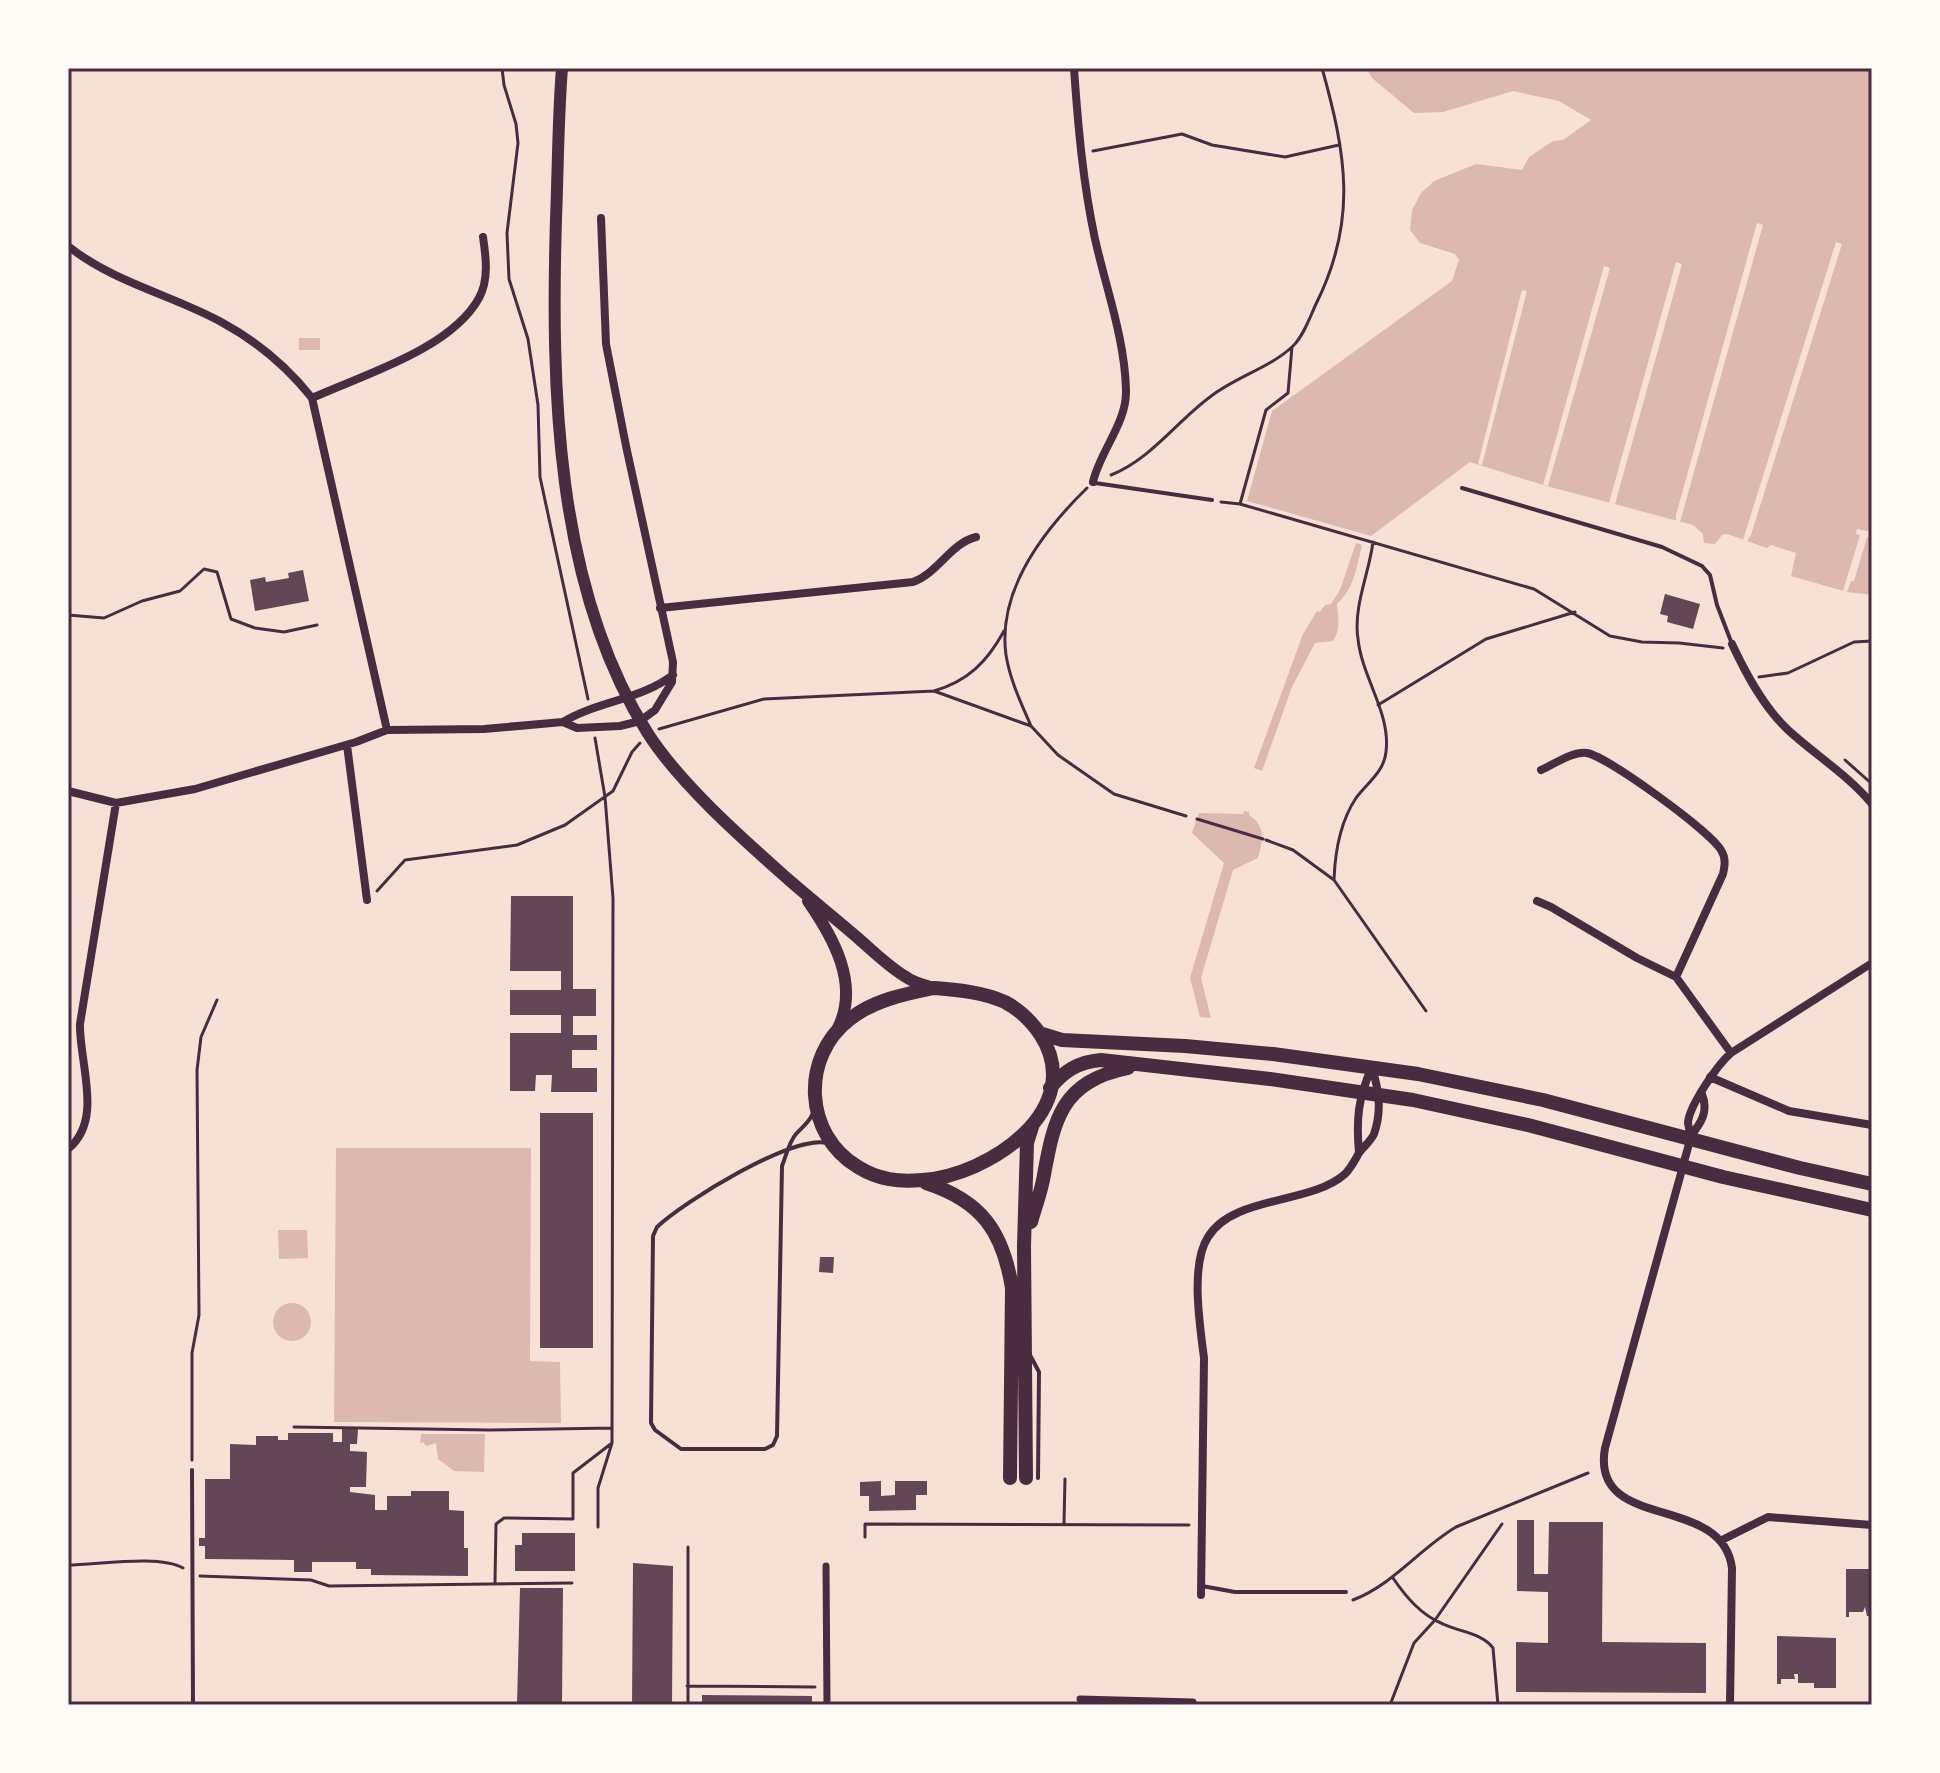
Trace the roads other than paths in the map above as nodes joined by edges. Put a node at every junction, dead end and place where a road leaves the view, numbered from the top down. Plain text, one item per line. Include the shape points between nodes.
1 (562, 68) edge
2 (1074, 68) edge
3 (601, 218) dead end
4 (483, 237) dead end
5 (68, 246) edge
6 (312, 398) junction
7 (1093, 482) joint
8 (1462, 488) dead end
9 (1212, 500) road end
10 (976, 537) dead end
11 (660, 608) junction
12 (1728, 646) joint
13 (673, 675) junction
14 (627, 697) junction
15 (640, 721) junction
16 (563, 722) junction
17 (387, 730) junction
18 (347, 745) junction
19 (1541, 770) dead end
20 (68, 791) edge
21 (116, 803) junction
22 (1872, 804) edge
23 (799, 889) junction
24 (367, 900) road end
25 (1537, 901) dead end
26 (1872, 963) edge
27 (1676, 977) junction
28 (934, 988) junction
29 (837, 1029) junction
30 (1039, 1033) junction
31 (1731, 1053) junction
32 (1140, 1066) junction
33 (1372, 1067) junction
34 (1710, 1077) junction
35 (1050, 1088) junction
36 (1360, 1093) junction
37 (1381, 1096) junction
38 (815, 1107) junction
39 (1033, 1124) junction
40 (1872, 1125) edge
41 (1690, 1137) junction
42 (833, 1145) junction
43 (68, 1149) edge
44 (787, 1151) junction
45 (1359, 1154) junction
46 (1683, 1166) junction
47 (918, 1181) junction
48 (1872, 1184) edge
49 (1872, 1210) edge
50 (1024, 1246) junction
51 (192, 1470) road end
52 (1010, 1478) dead end
53 (1032, 1478) dead end
54 (1872, 1525) edge
55 (1722, 1540) junction
56 (826, 1566) dead end
57 (1201, 1590) joint
58 (1346, 1592) dead end
59 (1080, 1699) dead end
60 (1193, 1702) dead end
61 (193, 1705) edge
62 (827, 1705) edge
63 (1730, 1705) edge

1 - 14 main road via 553,301 562,463 592,605
2 - 7 street via 1080,153 1126,391 1123,412
3 - 11 street via 606,344
4 - 6 street via 484,282 464,319 426,347
5 - 6 street via 102,269 221,321 259,346
6 - 17 street
7 - 9 lane
8 - 12 lane via 1662,547 1702,566 1710,575
10 - 11 street via 913,582
11 - 13 street
12 - 22 street via 1787,729
13 - 14 street via 652,690
13 - 15 street via 661,704
14 - 15 main road
14 - 16 street
15 - 16 street via 577,728
15 - 23 main road via 692,786
16 - 17 street
17 - 18 street
18 - 21 street via 204,787
18 - 24 street
19 - 27 street via 1578,753 1601,758 1696,824 1720,849 1723,874
20 - 21 street
21 - 43 street via 80,1024 84,1128
23 - 28 main road via 904,977
23 - 29 main road via 824,924 842,964 847,1000
25 - 27 street
26 - 31 street
27 - 31 street
28 - 29 main road via 879,1002
28 - 30 main road via 1000,1000 1024,1015
29 - 38 main road via 817,1066
30 - 33 main road via 1062,1040 1185,1046
30 - 35 main road via 1051,1061
31 - 34 street
32 - 35 main road via 1086,1062 1060,1075
32 - 36 main road
32 - 50 main road via 1093,1078 1060,1111
33 - 36 street
33 - 37 street
33 - 41 main road via 1521,1094
34 - 40 street via 1789,1111
34 - 41 street via 1702,1094 1704,1116
35 - 39 main road
36 - 37 main road
36 - 45 street
37 - 45 street via 1374,1135
37 - 46 main road via 1528,1125
38 - 42 main road
38 - 44 lane
39 - 47 main road via 982,1165
39 - 50 main road via 1027,1143
41 - 46 street
41 - 48 main road
42 - 44 lane via 813,1141
42 - 47 main road via 875,1176
44 - 44 lane via 759,1159 662,1222 653,1236 651,1423 681,1449 765,1449 777,1436 782,1166
45 - 57 street via 1329,1185 1246,1210 1220,1223 1203,1245
46 - 49 main road
46 - 55 street via 1603,1465 1609,1484 1626,1499 1699,1524
47 - 52 main road via 953,1193 985,1217 1007,1259 1012,1288
50 - 53 main road
51 - 61 lane
54 - 55 street via 1769,1516
55 - 63 street via 1732,1568
56 - 62 street
57 - 58 lane
59 - 60 street

